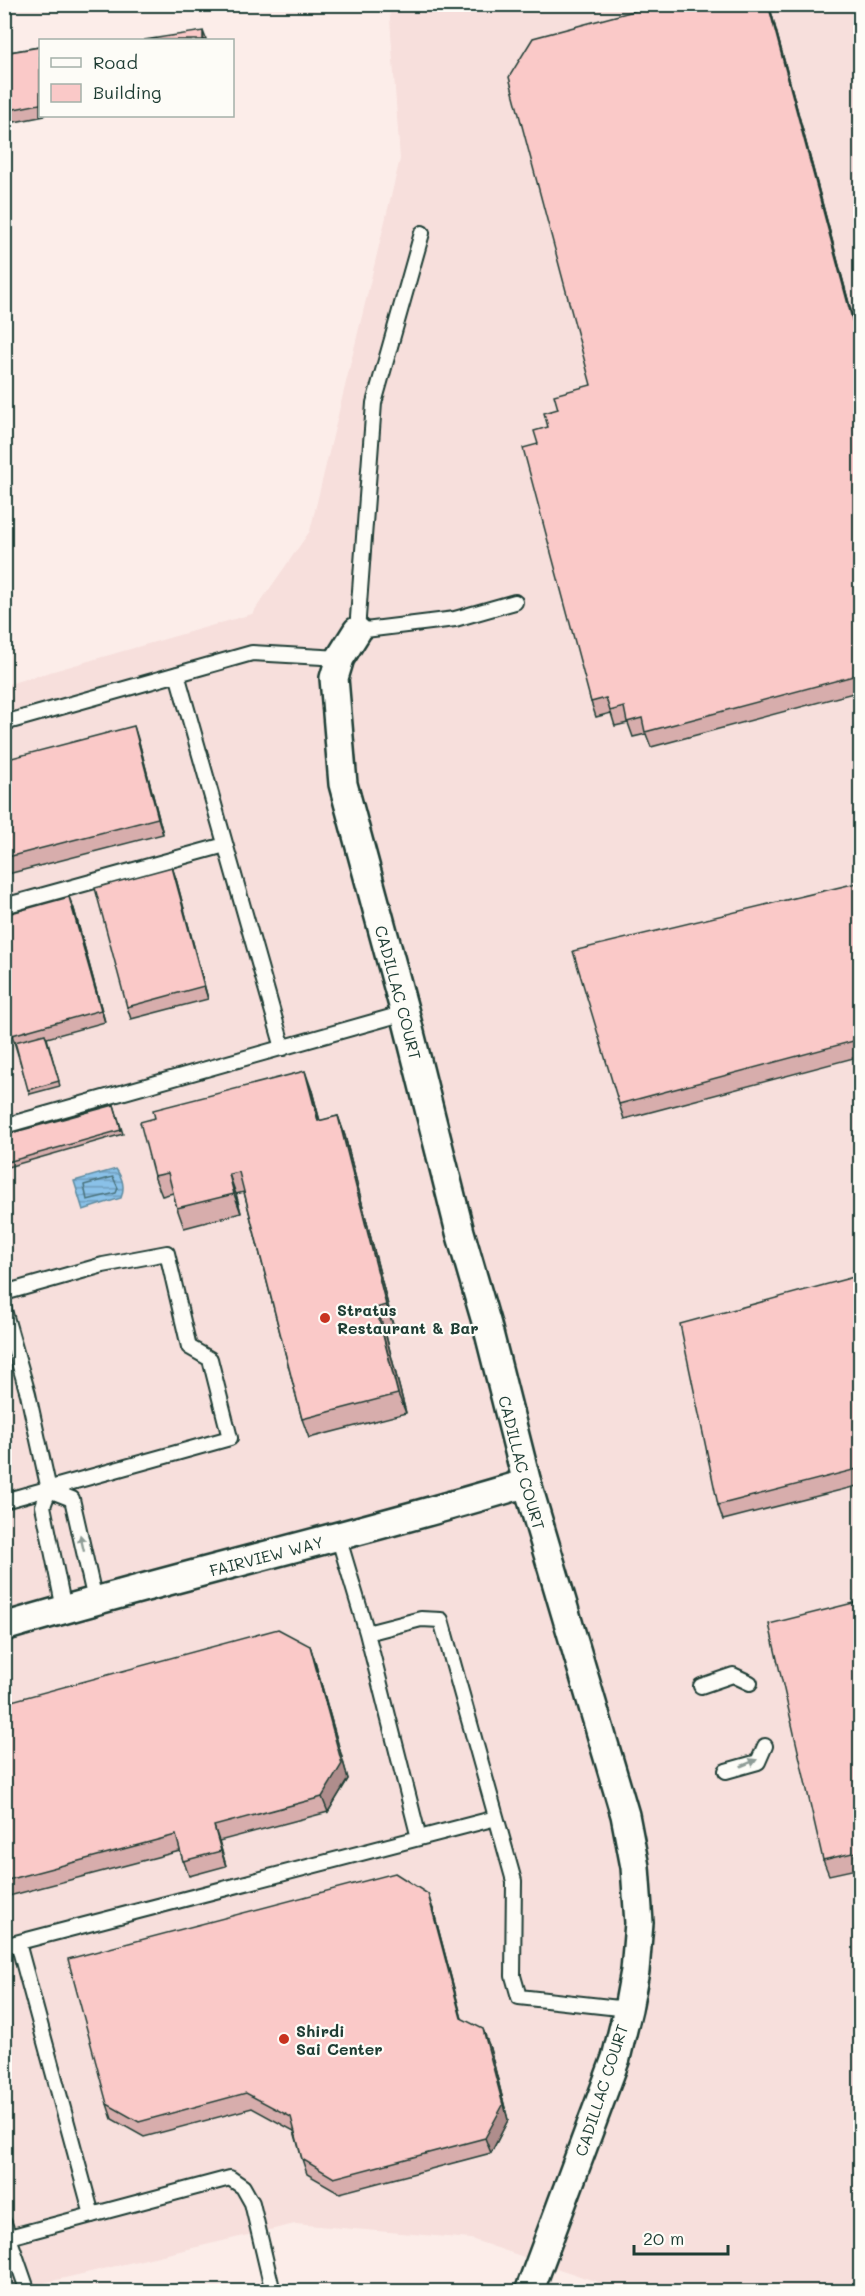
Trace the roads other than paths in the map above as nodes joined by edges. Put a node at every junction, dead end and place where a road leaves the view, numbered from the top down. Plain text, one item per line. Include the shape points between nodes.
1 (422, 233) dead end
2 (515, 602) dead end
3 (357, 631) junction
4 (340, 658) junction
5 (177, 674) junction
6 (4, 723) edge
7 (225, 845) junction
8 (4, 906) edge
9 (405, 1013) junction
10 (283, 1048) junction
11 (4, 1126) edge
12 (4, 1293) edge
13 (4, 1310) edge
14 (527, 1483) junction
15 (49, 1490) junction
16 (4, 1502) edge
17 (338, 1536) junction
18 (95, 1600) junction
19 (64, 1609) junction
20 (4, 1627) edge
21 (366, 1633) junction
22 (750, 1683) dead end
23 (701, 1686) dead end
24 (765, 1746) dead end
25 (726, 1771) dead end
26 (495, 1818) junction
27 (418, 1838) junction
28 (11, 1945) edge
29 (628, 2009) junction
30 (92, 2215) junction
31 (7, 2230) edge
32 (28, 2292) edge
33 (273, 2292) edge
34 (529, 2292) edge

1 - 3 lane via 374,403
2 - 3 lane via 455,619
3 - 4 street, CADILLAC COURT
4 - 5 lane via 252,653
4 - 9 street, CADILLAC COURT via 334,678 343,784
5 - 6 lane
5 - 7 lane
7 - 8 lane
7 - 10 lane
9 - 10 lane
9 - 14 street, CADILLAC COURT
10 - 11 lane
12 - 15 lane via 103,1265 167,1253 189,1347 210,1359 230,1438
13 - 15 lane
14 - 17 street, FAIRVIEW WAY
14 - 29 street, CADILLAC COURT via 625,1815 635,1867 639,1923
15 - 16 lane
18 -> 15 lane via 72,1499
15 - 19 lane via 43,1506
17 - 18 street, FAIRVIEW WAY
17 - 21 lane
18 - 19 street, FAIRVIEW WAY
19 - 20 street, FAIRVIEW WAY
21 - 26 lane via 421,1619 441,1620
21 - 27 lane
22 - 23 lane via 733,1675
25 -> 24 lane via 758,1762
26 - 27 lane
26 - 29 lane via 514,1881 513,1976 519,1997
27 - 28 lane
28 - 30 lane
29 - 34 street, CADILLAC COURT via 616,2058
30 - 31 lane
30 - 33 lane via 230,2178 243,2187 252,2203
31 - 32 lane

